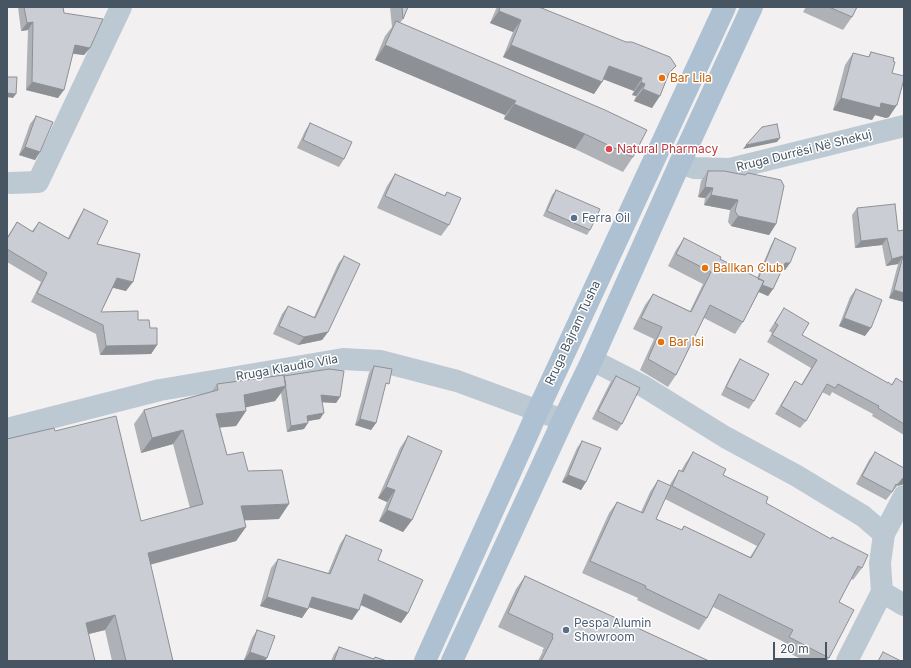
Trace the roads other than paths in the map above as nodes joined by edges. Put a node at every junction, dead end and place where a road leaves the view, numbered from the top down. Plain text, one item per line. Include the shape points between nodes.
1 (121, 7) edge
2 (725, 7) edge
3 (752, 7) edge
4 (904, 126) edge
5 (680, 163) junction
6 (8, 183) edge
7 (592, 360) junction
8 (538, 410) junction
9 (563, 420) junction
10 (7, 429) edge
11 (904, 496) edge
12 (884, 534) junction
13 (882, 592) junction
14 (904, 605) edge
15 (425, 661) edge
16 (452, 661) edge
17 (847, 661) edge

1 - 6 street via 38,182
2 - 8 main road, Rruga Bajram Tusha
3 - 5 main road
4 - 5 street, Rruga Durrësi Në Shekuj via 730,169 694,168
5 - 7 main road
7 - 9 main road
7 - 12 street via 643,386 797,476 863,516
8 - 9 street, Rruga Klaudio Vila
8 - 10 street, Rruga Klaudio Vila via 457,380 380,361 343,359 160,390
8 - 15 main road, Rruga Bajram Tusha
9 - 16 main road
11 - 12 street
12 - 13 street via 880,563
13 - 14 street
13 - 17 street

